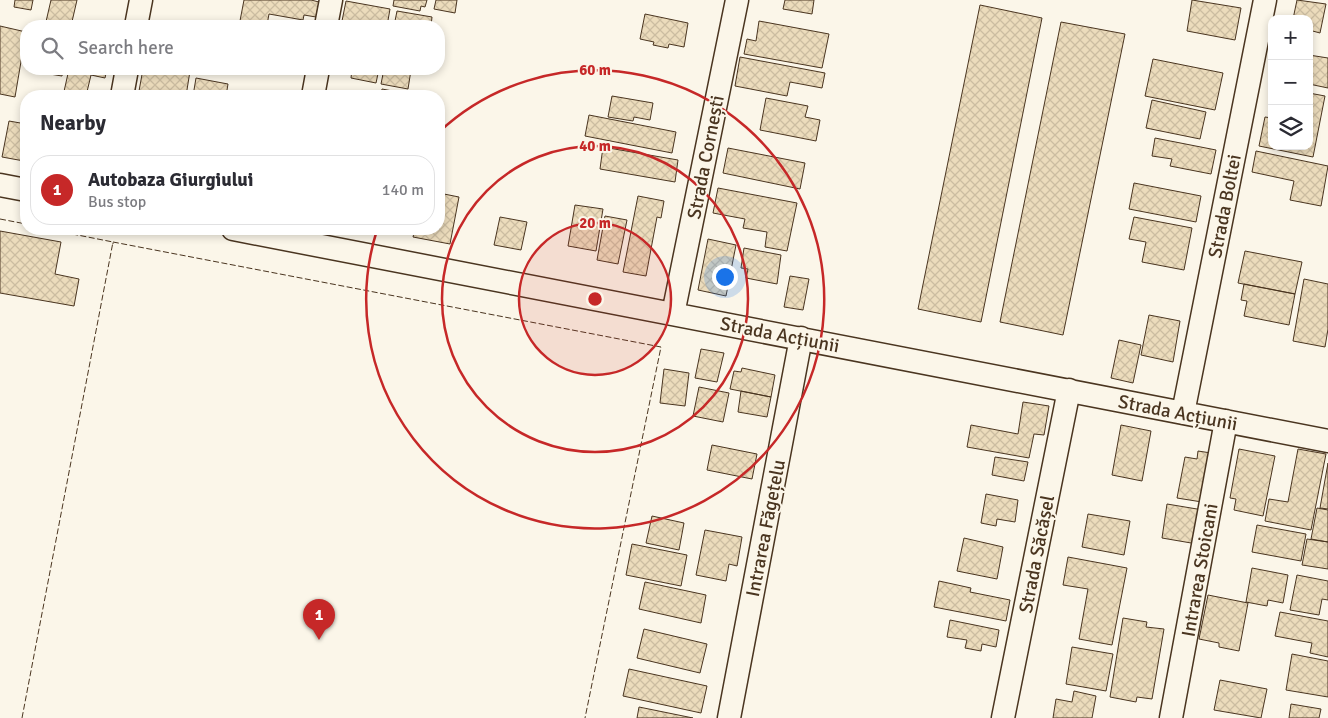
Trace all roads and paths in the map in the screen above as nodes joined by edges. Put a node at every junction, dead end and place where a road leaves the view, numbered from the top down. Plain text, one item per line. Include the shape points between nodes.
1 (142, 0) edge
2 (331, 0) edge
3 (737, 0) edge
4 (1265, 0) edge
5 (137, 20) edge
6 (327, 20) edge
7 (126, 75) edge
8 (317, 75) edge
9 (123, 90) edge
10 (314, 90) edge
11 (0, 185) edge
12 (20, 189) edge
13 (292, 235) edge
14 (673, 314) junction
15 (801, 338) junction
16 (1069, 390) junction
17 (1183, 413) junction
18 (1226, 421) junction
19 (1328, 441) edge
20 (729, 718) edge
21 (1004, 718) edge
22 (1171, 718) edge

1 - 5 street
2 - 6 street
3 - 14 street, Strada Cornești
4 - 17 street, Strada Boltei
7 - 9 street
8 - 10 street
11 - 12 street
13 - 14 street, Strada Acțiunii
14 - 15 street, Strada Acțiunii
15 - 16 street, Strada Acțiunii
15 - 20 street, Intrarea Făgețelu
16 - 17 street, Strada Acțiunii
16 - 21 street, Strada Săcășel
17 - 18 street, Strada Acțiunii
18 - 19 street, Strada Acțiunii
18 - 22 street, Intrarea Stoicani

